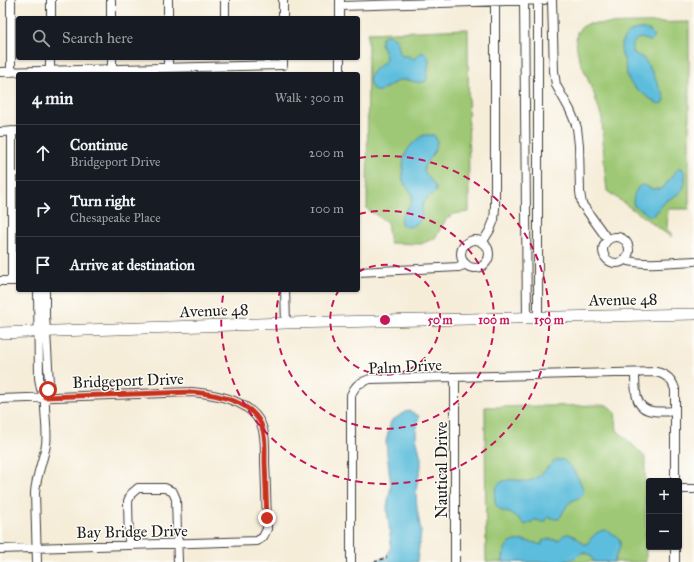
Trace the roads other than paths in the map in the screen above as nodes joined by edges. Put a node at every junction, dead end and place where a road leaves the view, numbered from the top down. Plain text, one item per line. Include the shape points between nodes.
1 (11, 0) edge
2 (51, 0) edge
3 (111, 0) edge
4 (168, 0) edge
5 (225, 0) edge
6 (283, 0) edge
7 (538, 0) edge
8 (544, 0) edge
9 (552, 0) edge
10 (462, 1) edge
11 (524, 1) edge
12 (495, 2) junction
13 (340, 3) edge
14 (51, 16) edge
15 (111, 16) edge
16 (168, 16) edge
17 (225, 16) edge
18 (283, 16) edge
19 (340, 16) edge
20 (50, 60) edge
21 (112, 60) edge
22 (168, 60) edge
23 (225, 60) edge
24 (283, 60) edge
25 (340, 60) edge
26 (225, 67) junction
27 (168, 68) junction
28 (50, 71) junction
29 (0, 72) edge
30 (11, 72) junction
31 (112, 72) edge
32 (340, 72) edge
33 (15, 131) edge
34 (0, 132) edge
35 (15, 188) edge
36 (608, 240) junction
37 (482, 243) junction
38 (625, 260) junction
39 (694, 261) edge
40 (466, 264) junction
41 (360, 272) edge
42 (0, 281) edge
43 (15, 281) edge
44 (38, 292) edge
45 (45, 292) edge
46 (285, 292) edge
47 (694, 314) edge
48 (532, 317) junction
49 (286, 323) junction
50 (41, 330) junction
51 (0, 333) edge
52 (635, 373) junction
53 (454, 377) junction
54 (39, 378) junction
55 (48, 378) junction
56 (45, 397) junction
57 (0, 399) edge
58 (675, 411) junction
59 (675, 478) edge
60 (694, 488) edge
61 (682, 489) edge
62 (263, 537) joint
63 (178, 544) junction
64 (129, 545) junction
65 (36, 548) junction
66 (0, 549) edge
67 (675, 550) edge
68 (37, 562) edge
69 (178, 562) edge
70 (351, 562) edge
71 (455, 562) edge
72 (675, 562) edge

1 - 30 street
2 - 14 street
3 - 15 street
4 - 16 street
5 - 17 street
6 - 18 street
7 - 8 street
7 - 11 street
7 - 48 street
9 - 36 street via 556,85 577,128 582,204
10 - 12 street
10 - 13 street
11 - 12 street
11 - 48 street
12 - 37 street via 495,208 494,220
13 - 19 street
20 - 28 street
21 - 31 street
22 - 27 street
23 - 26 street
24 - 26 street via 283,66
25 - 32 street
26 - 27 street
27 - 31 street
28 - 30 street
28 - 31 street
29 - 30 street
33 - 34 street
33 - 35 street
35 - 43 street
36 - 38 street via 603,251 606,259 613,263
36 - 38 street via 616,236 628,243 630,252
37 - 40 street via 474,241 466,244 462,252
37 - 40 street via 489,254 483,266 474,268
38 - 39 street via 642,263
40 - 41 street via 459,267
42 - 43 street
44 - 50 street
45 - 50 street via 45,316
46 - 49 street
47 - 48 main road, Avenue 48
48 - 49 main road, Avenue 48
49 - 50 main road, Avenue 48
50 - 51 main road, Avenue 48
50 - 54 street
50 - 55 street
52 - 53 street, Palm Drive
52 - 58 street via 636,396 645,410
52 - 58 street, Palm Drive via 666,375 675,389
53 - 70 street, Palm Drive via 370,380 358,383 354,389 351,395
53 - 71 street, Nautical Drive
54 - 55 street
54 - 56 street via 40,389
55 - 56 street
56 - 57 street, Bridgeport Drive
56 - 62 street, Bridgeport Drive via 192,392 209,394 240,404 252,412 261,424 264,437 267,529
56 - 65 street via 46,442 35,493
58 - 59 street, Palm Drive
60 - 61 street
62 - 63 street, Bay Bridge Drive via 257,541 247,542
63 - 64 street, Bay Bridge Drive
63 - 64 street via 176,499 173,492 165,488 138,488 128,501
63 - 69 street
64 - 65 street, Bay Bridge Drive
65 - 66 street, Bay Bridge Drive
65 - 68 street
67 - 72 street

